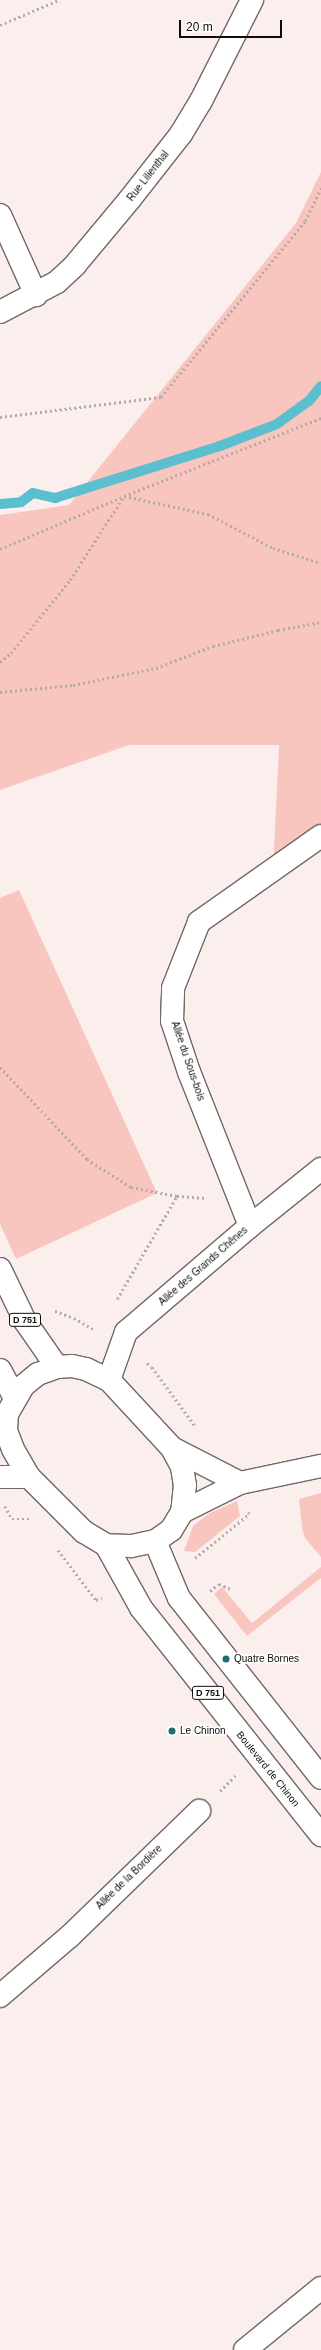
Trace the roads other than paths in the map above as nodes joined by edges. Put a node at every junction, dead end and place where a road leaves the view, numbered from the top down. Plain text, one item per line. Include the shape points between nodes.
1 (252, 0) edge
2 (0, 215) edge
3 (36, 294) junction
4 (0, 312) edge
5 (321, 836) edge
6 (321, 1169) edge
7 (250, 1226) junction
8 (0, 1269) edge
9 (57, 1367) junction
10 (0, 1370) edge
11 (109, 1380) junction
12 (15, 1398) junction
13 (172, 1448) junction
14 (321, 1466) edge
15 (0, 1477) edge
16 (29, 1477) junction
17 (240, 1483) junction
18 (182, 1512) junction
19 (155, 1541) junction
20 (106, 1545) junction
21 (321, 1778) edge
22 (199, 1811) road end
23 (321, 1835) edge
24 (0, 1996) edge
25 (321, 2288) edge
26 (246, 2350) edge

1 - 3 street, Rue Lilienthal via 201,101 159,163 75,265 57,282
2 - 3 street
3 - 4 street, Rue Lilienthal
5 - 7 street, Allée du Sous-bois via 199,922 173,988 172,1021 189,1072
6 - 7 street, Allée des Grands Chênes
7 - 11 street, Allée des Grands Chênes via 126,1332
8 - 9 street, D 751 via 25,1321
9 - 11 street via 72,1366 86,1369
9 - 12 street via 38,1374 23,1386
10 - 12 street
11 - 13 street
12 - 16 street via 7,1414 6,1431
13 - 17 street
13 - 18 street via 182,1467 185,1485
14 - 17 street
15 - 16 street
16 - 20 street via 84,1532
17 - 18 street
18 - 19 street via 171,1530
19 - 20 street via 131,1546
19 - 21 street via 179,1598
20 - 23 street, Boulevard de Chinon / D 751 via 141,1608
22 - 24 street, Allée de la Bordière via 70,1936
25 - 26 street

